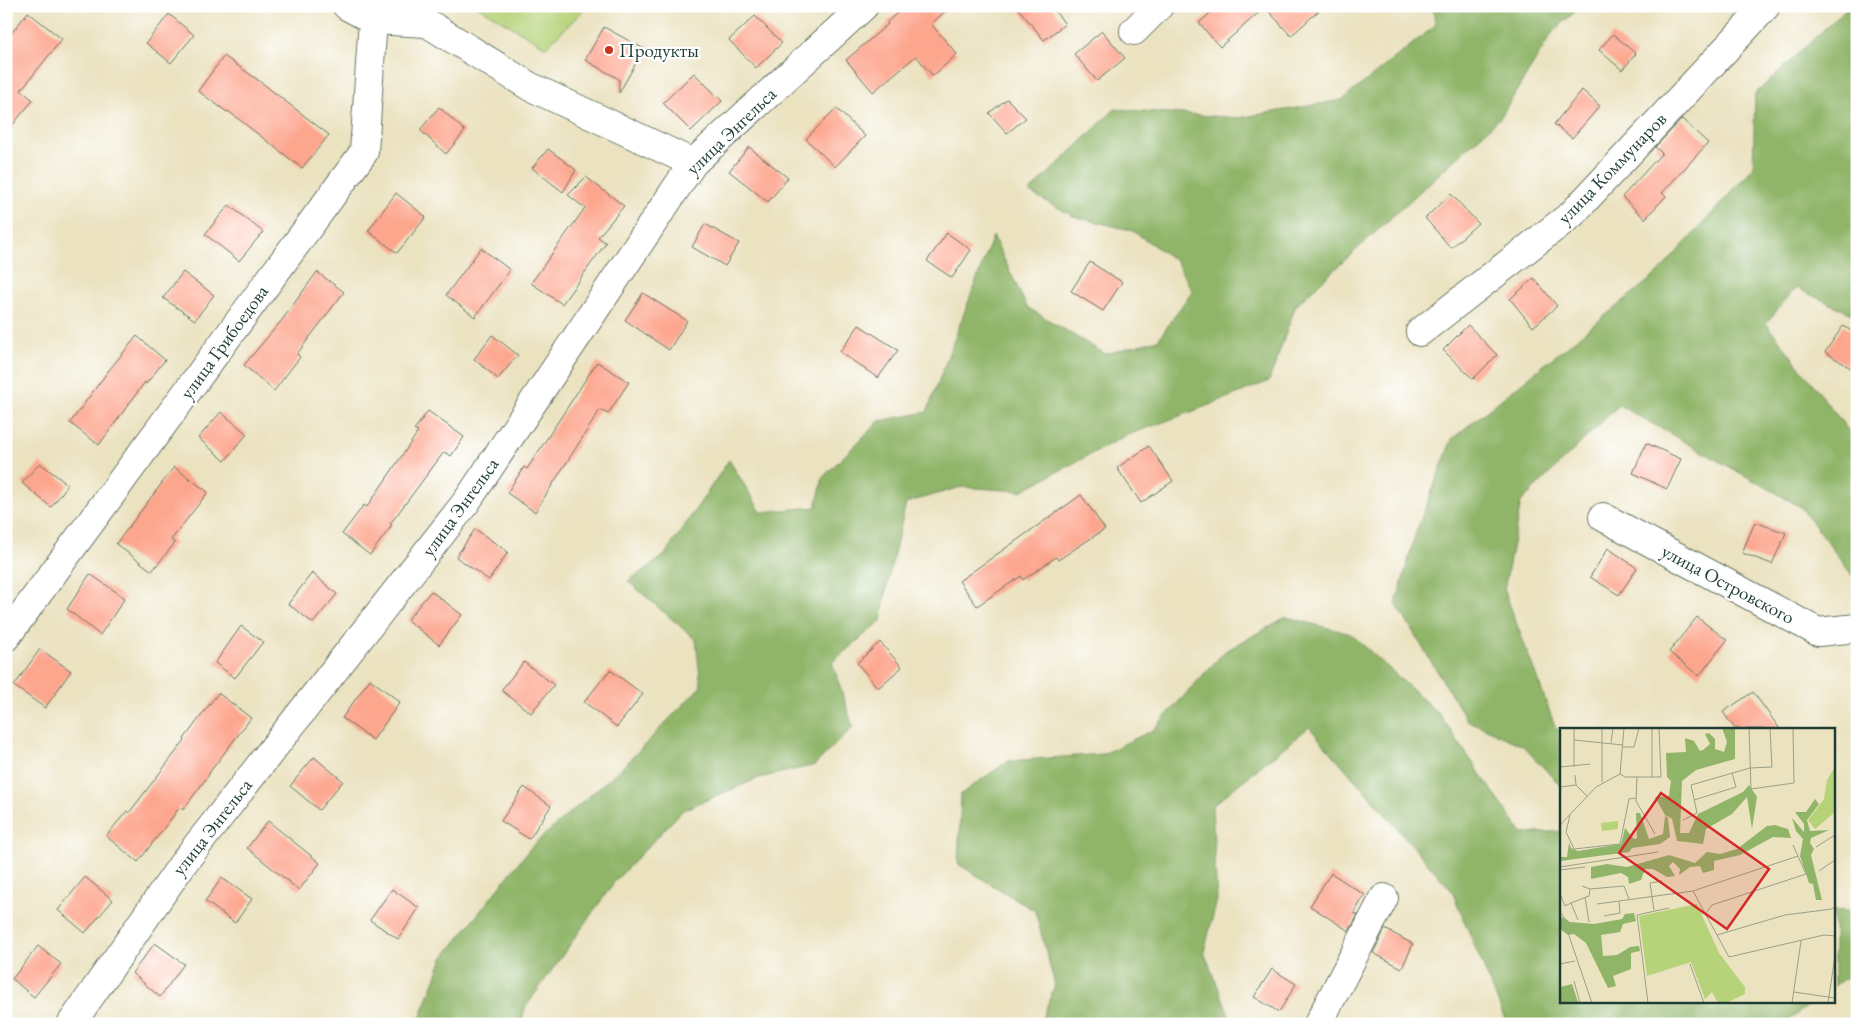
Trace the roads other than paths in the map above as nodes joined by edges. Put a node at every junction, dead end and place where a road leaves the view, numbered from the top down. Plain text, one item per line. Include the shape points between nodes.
1 (347, 6) edge
2 (864, 6) edge
3 (1159, 6) edge
4 (1766, 6) edge
5 (372, 20) junction
6 (1134, 31) dead end
7 (693, 163) junction
8 (1420, 332) dead end
9 (1603, 517) dead end
10 (1857, 628) edge
11 (6, 638) edge
12 (1384, 898) dead end
13 (71, 1024) edge
14 (1318, 1024) edge

1 - 5 street
2 - 7 street, улица Энгельса
3 - 6 street
4 - 8 street, улица Коммунаров via 1572,214
5 - 7 street via 427,23 529,86
5 - 11 street, улица Грибоедова via 364,152
7 - 13 street, улица Энгельса via 467,501 184,862
9 - 10 street, улица Островского via 1818,632
12 - 14 street

